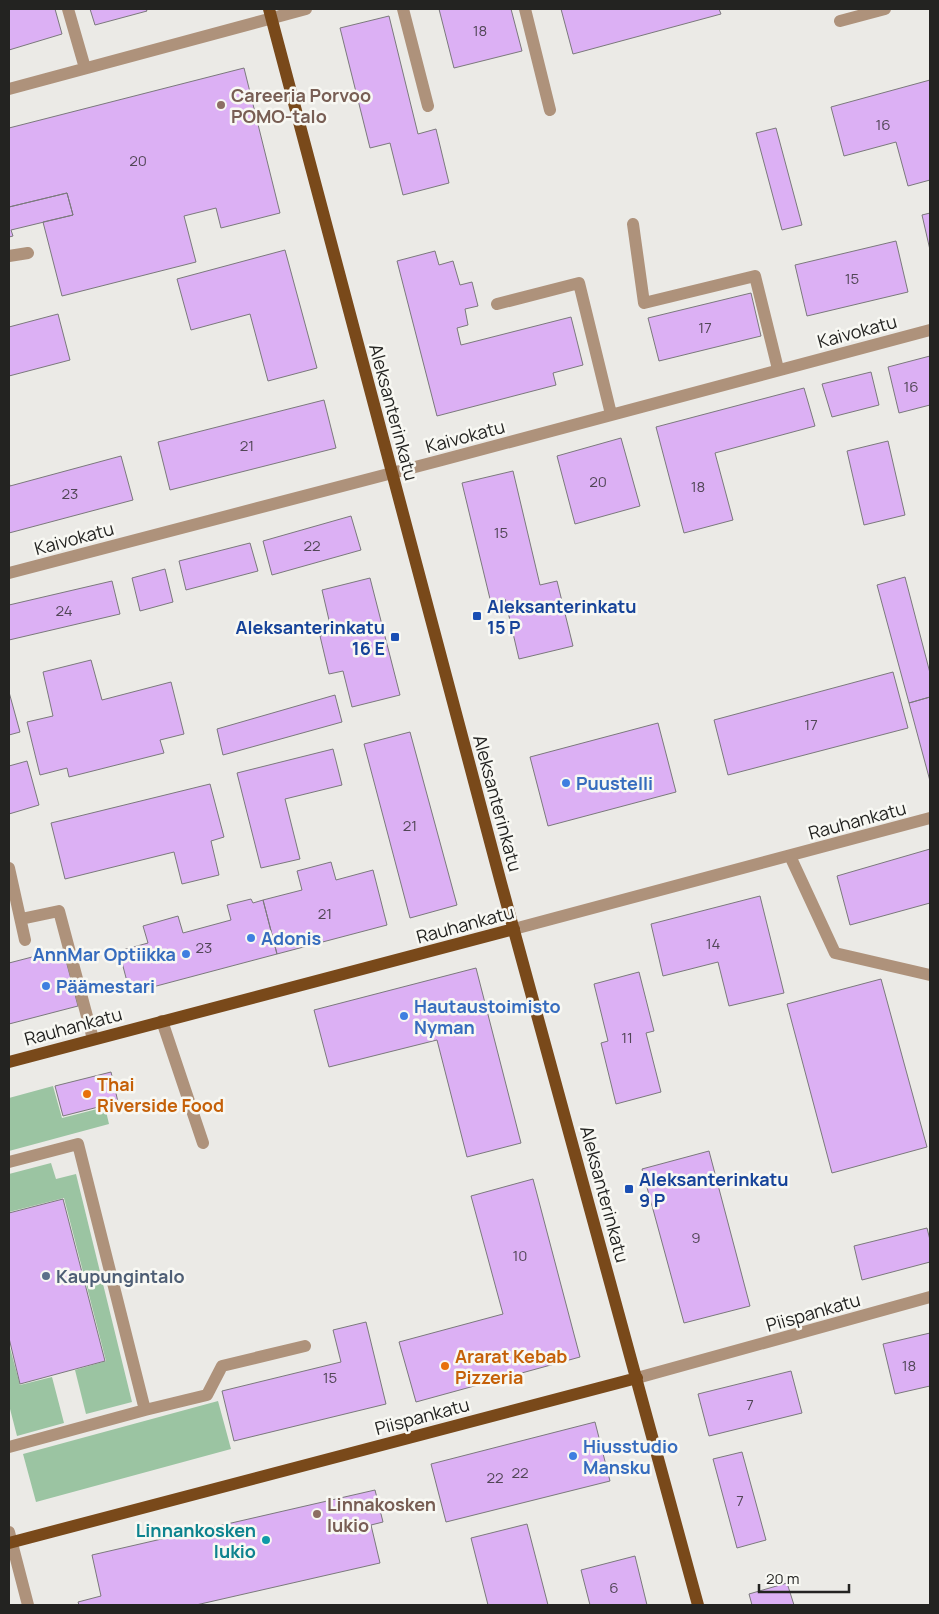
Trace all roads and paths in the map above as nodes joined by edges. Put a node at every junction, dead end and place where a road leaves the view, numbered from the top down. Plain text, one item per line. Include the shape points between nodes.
1 (68, 9) edge
2 (306, 9) edge
3 (403, 9) edge
4 (525, 9) edge
5 (885, 9) edge
6 (270, 13) edge
7 (840, 21) dead end
8 (85, 68) junction
9 (9, 89) edge
10 (428, 106) dead end
11 (550, 110) dead end
12 (633, 224) dead end
13 (28, 253) dead end
14 (9, 256) edge
15 (497, 304) dead end
16 (930, 330) edge
17 (778, 369) junction
18 (611, 414) junction
19 (392, 473) junction
20 (9, 573) edge
21 (930, 818) edge
22 (790, 856) junction
23 (9, 868) edge
24 (21, 919) junction
25 (514, 929) junction
26 (25, 940) dead end
27 (930, 975) edge
28 (162, 1021) junction
29 (93, 1039) junction
30 (9, 1062) edge
31 (203, 1143) dead end
32 (9, 1162) edge
33 (930, 1297) edge
34 (305, 1346) dead end
35 (637, 1378) junction
36 (145, 1410) junction
37 (9, 1447) edge
38 (10, 1539) edge
39 (28, 1605) edge
40 (698, 1605) edge

1 - 8 street
2 - 6 street
3 - 10 street
4 - 11 street
5 - 7 street
6 - 8 street
6 - 19 main road, Aleksanterinkatu
8 - 9 street
12 - 17 street via 644,303 755,276
13 - 14 street
15 - 18 street via 579,283
16 - 17 street, Kaivokatu
17 - 18 street, Kaivokatu
18 - 19 street, Kaivokatu
19 - 20 street, Kaivokatu
19 - 25 main road, Aleksanterinkatu
21 - 22 street, Rauhankatu
22 - 25 street, Rauhankatu
22 - 27 street via 835,953
23 - 24 street
24 - 26 street
24 - 29 street via 59,911
25 - 28 main road, Rauhankatu
25 - 35 main road, Aleksanterinkatu
28 - 29 main road, Rauhankatu
28 - 31 street
29 - 30 main road, Rauhankatu
32 - 36 street via 78,1144
33 - 35 street, Piispankatu
34 - 36 street via 222,1366 207,1395
35 - 38 main road, Piispankatu
35 - 40 main road, Aleksanterinkatu
36 - 37 street
38 - 39 street

